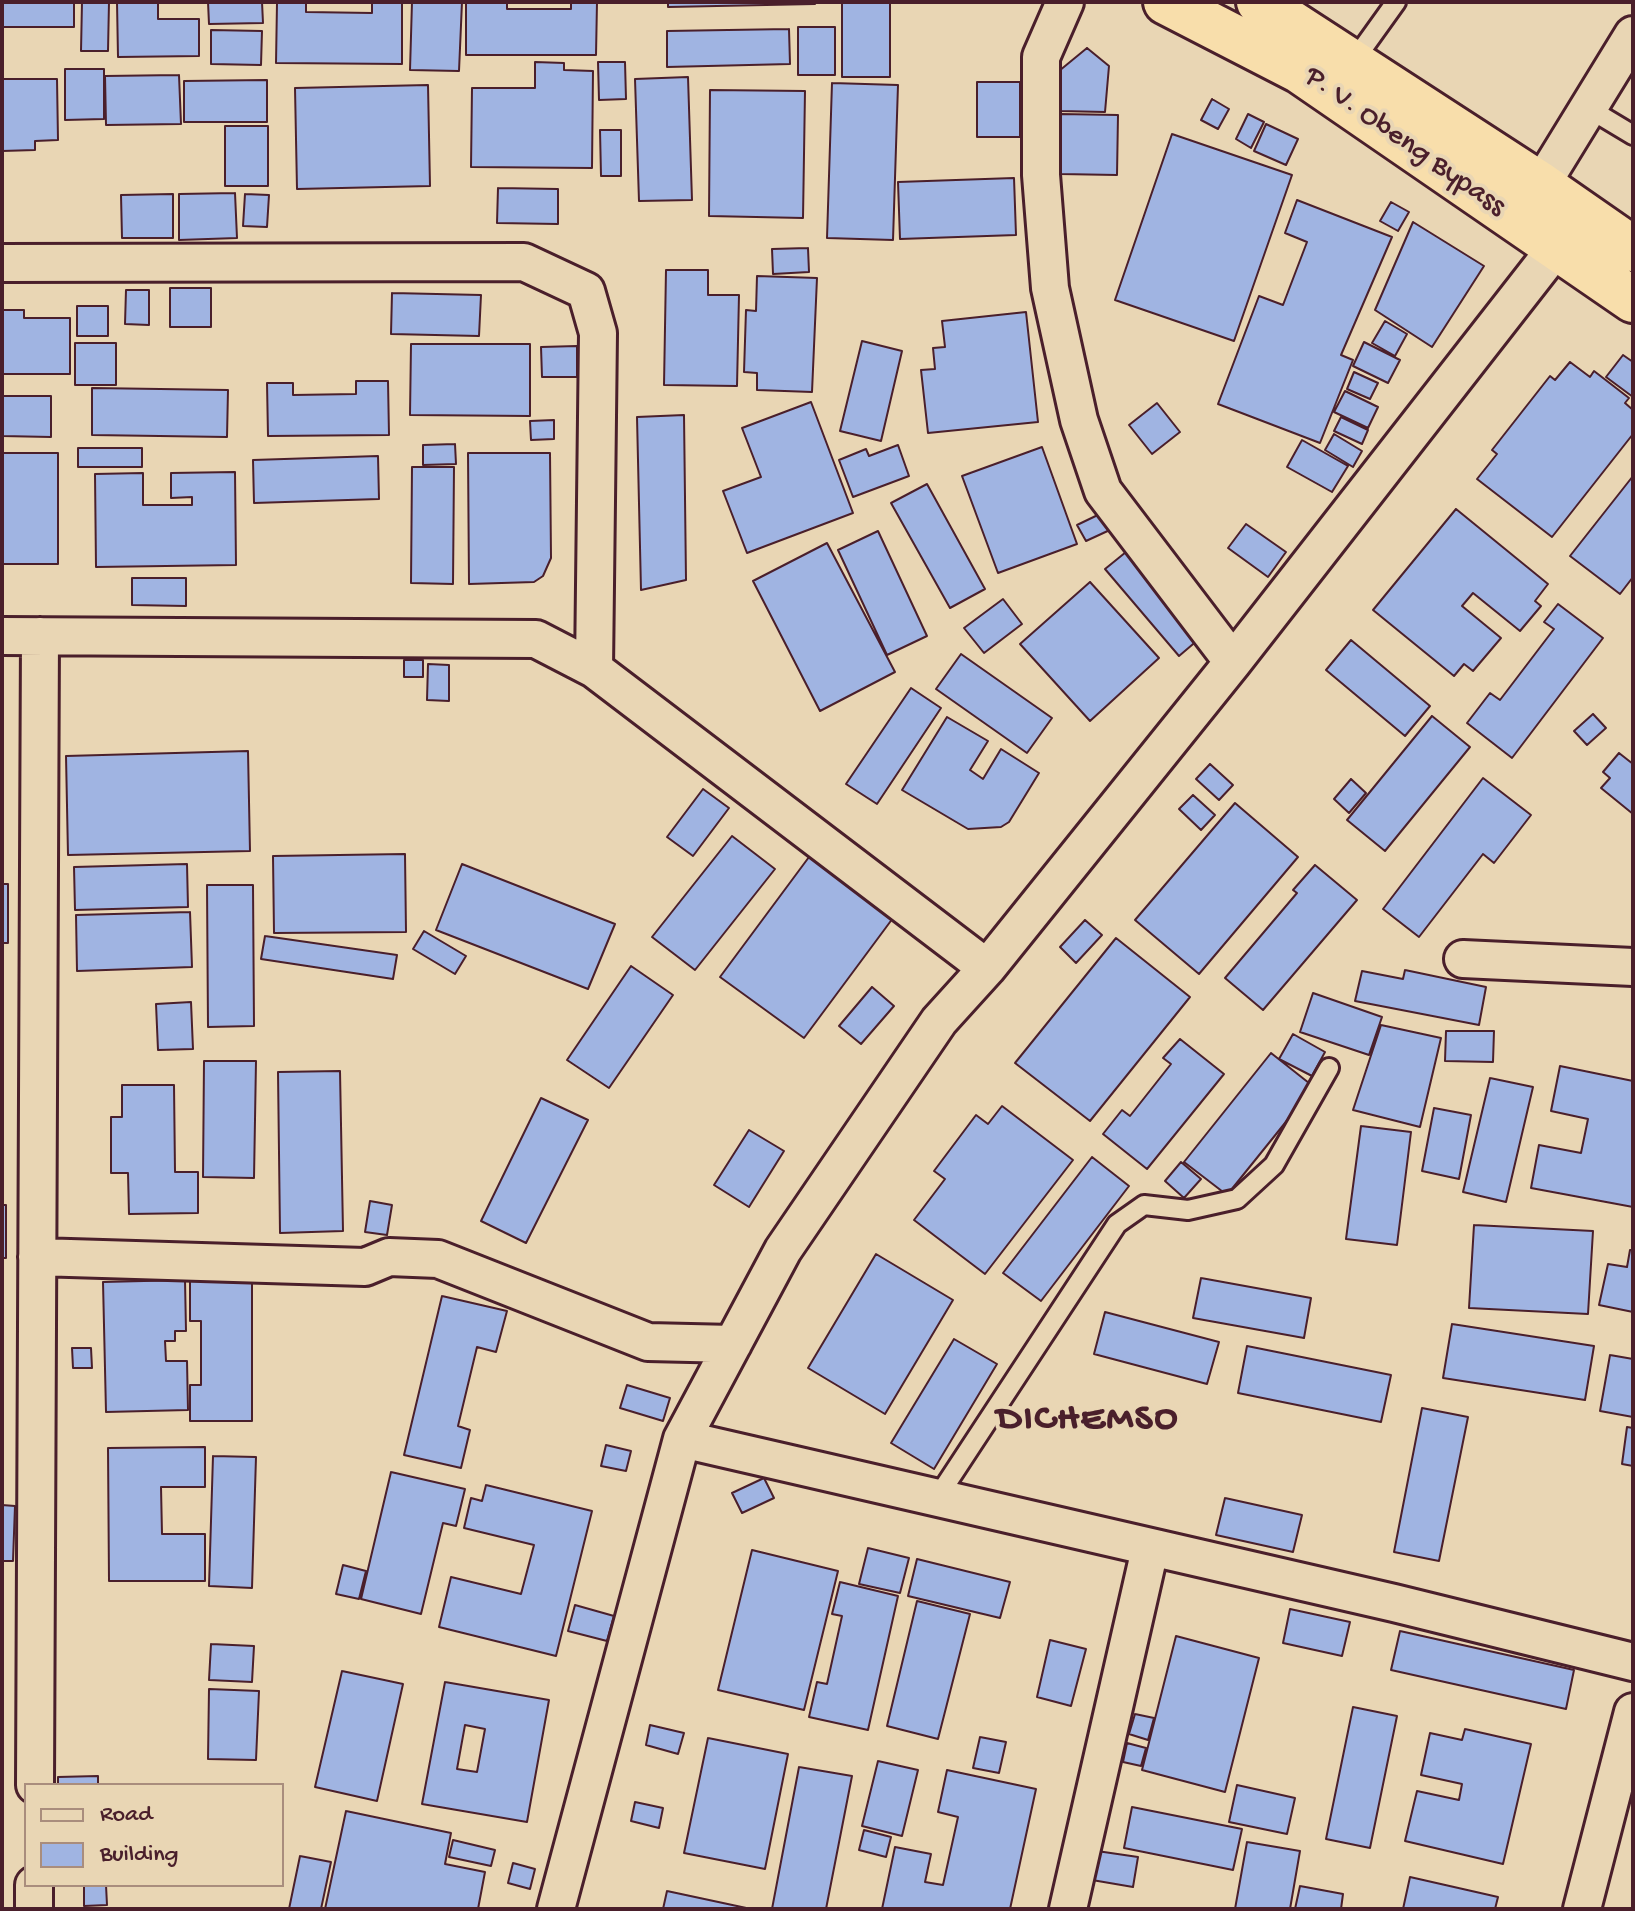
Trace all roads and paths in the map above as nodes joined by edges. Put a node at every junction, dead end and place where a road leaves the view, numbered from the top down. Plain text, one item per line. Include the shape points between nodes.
1 (1065, 2) edge
2 (1166, 2) edge
3 (1259, 2) edge
4 (1396, 2) edge
5 (1633, 35) edge
6 (1353, 62) junction
7 (1588, 108) junction
8 (1633, 135) edge
9 (1541, 185) junction
10 (1556, 248) junction
11 (1633, 249) edge
12 (2, 263) edge
13 (1633, 300) edge
14 (2, 636) edge
15 (40, 636) junction
16 (1233, 662) junction
17 (594, 669) junction
18 (1463, 959) dead end
19 (1633, 967) edge
20 (987, 968) junction
21 (1329, 1068) dead end
22 (37, 1257) junction
23 (733, 1344) junction
24 (682, 1439) junction
25 (937, 1498) junction
26 (1150, 1549) junction
27 (1633, 1662) edge
28 (1633, 1712) edge
29 (35, 1783) edge
30 (34, 1887) edge
31 (34, 1909) edge
32 (556, 1909) edge
33 (1068, 1909) edge
34 (1582, 1909) edge

1 - 16 street via 1041,57 1041,175 1050,288 1079,420 1103,491
2 - 10 highway, P. V. Obeng Bypass via 1300,71
3 - 6 highway, P. V. Obeng Bypass
4 - 6 lane
5 - 7 street
6 - 9 highway, P. V. Obeng Bypass
7 - 8 lane
7 - 9 street
9 - 11 highway, P. V. Obeng Bypass
10 - 13 highway, P. V. Obeng Bypass
10 - 16 street
12 - 17 street via 524,262 586,291 598,333
14 - 15 street
15 - 17 street via 536,639
15 - 22 street
16 - 20 street
17 - 20 street
18 - 19 street
20 - 23 street via 939,1021 792,1237
21 - 25 lane via 1274,1165 1237,1199 1188,1210 1144,1205 1117,1224
22 - 23 street via 365,1267 389,1257 438,1259 648,1342
22 - 29 street
23 - 24 street
24 - 25 street
24 - 32 street
25 - 26 street
26 - 27 street
26 - 33 street
28 - 34 street
30 - 31 street

